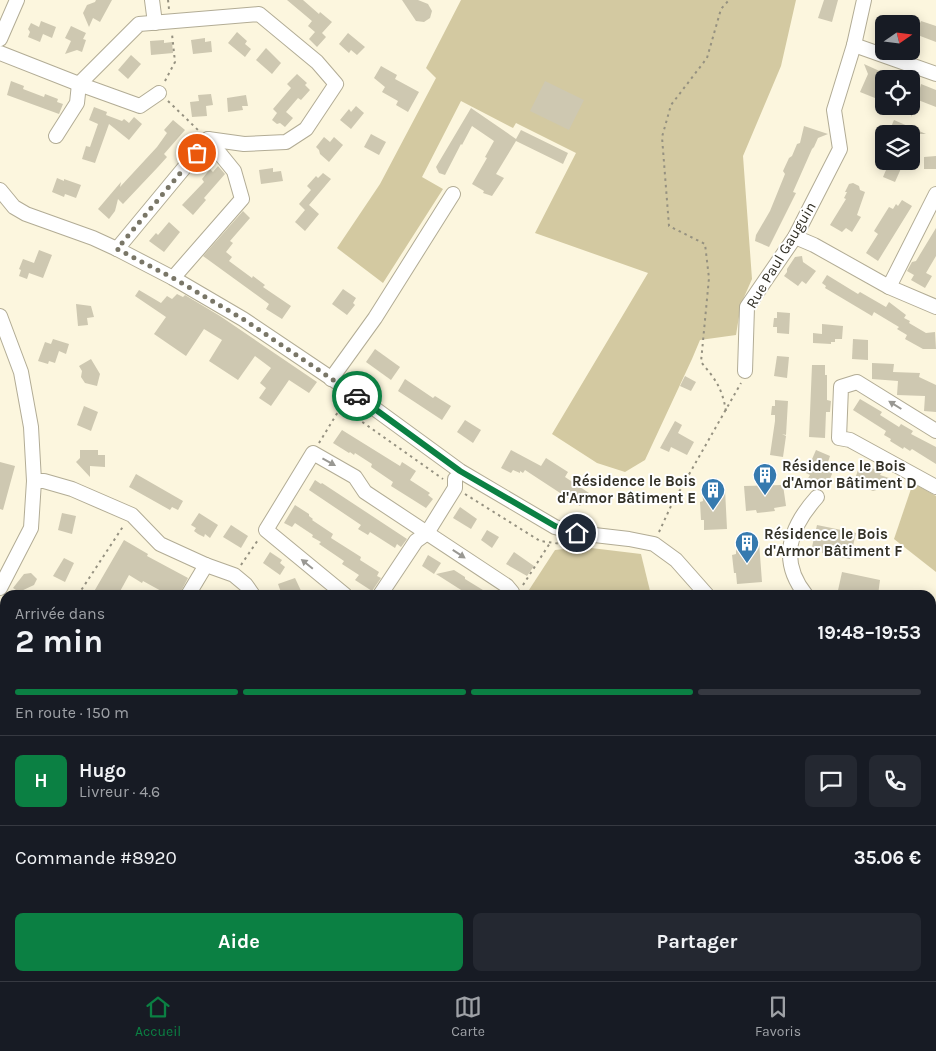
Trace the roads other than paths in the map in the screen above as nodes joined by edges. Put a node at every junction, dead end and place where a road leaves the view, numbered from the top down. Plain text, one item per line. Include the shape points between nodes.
1 (17, 0) edge
2 (152, 0) edge
3 (864, 0) edge
4 (154, 23) junction
5 (0, 39) edge
6 (854, 45) junction
7 (0, 53) edge
8 (936, 74) edge
9 (79, 84) junction
10 (159, 93) road end
11 (56, 136) dead end
12 (208, 139) junction
13 (453, 194) dead end
14 (936, 194) edge
15 (2, 198) edge
16 (795, 237) junction
17 (117, 249) junction
18 (173, 278) junction
19 (889, 287) junction
20 (936, 306) edge
21 (0, 316) edge
22 (745, 371) road end
23 (331, 379) junction
24 (936, 431) edge
25 (458, 475) junction
26 (34, 481) junction
27 (936, 487) edge
28 (817, 497) dead end
29 (420, 534) junction
30 (206, 566) junction
31 (0, 588) edge
32 (191, 590) edge
33 (250, 590) edge
34 (339, 590) edge
35 (383, 590) edge
36 (509, 590) edge
37 (703, 590) edge
38 (802, 590) edge

1 - 5 street
2 - 4 street
3 - 6 street, Rue Paul Gauguin
4 - 9 street via 139,24
4 - 12 street via 259,14 317,62 336,84 306,129 286,142 244,144
6 - 8 street
6 - 16 street, Rue Paul Gauguin via 834,110 840,149
7 - 9 street
9 - 10 street via 140,106
9 - 11 street via 77,103
12 - 17 street
12 - 18 street via 234,171 242,199
13 - 23 street via 375,318
14 - 19 street
15 - 17 street via 26,214
16 - 19 street
16 - 22 street, Rue Paul Gauguin via 747,306
17 - 18 street
18 - 23 street via 243,319
19 - 20 street
21 - 26 street via 21,372 31,427
23 - 25 street
24 -> 27 street via 858,382 841,387 839,438 850,440
25 - 29 street via 448,483
25 - 37 street via 555,526 577,533 654,544 676,560
26 - 30 street via 72,489 132,516 160,544
26 - 31 street via 31,528
28 - 38 street via 803,512 792,535 790,560
34 -> 29 street via 266,530 313,453 355,477 364,492
29 - 35 street
29 -> 36 street
30 - 32 street
30 - 33 street via 234,575

